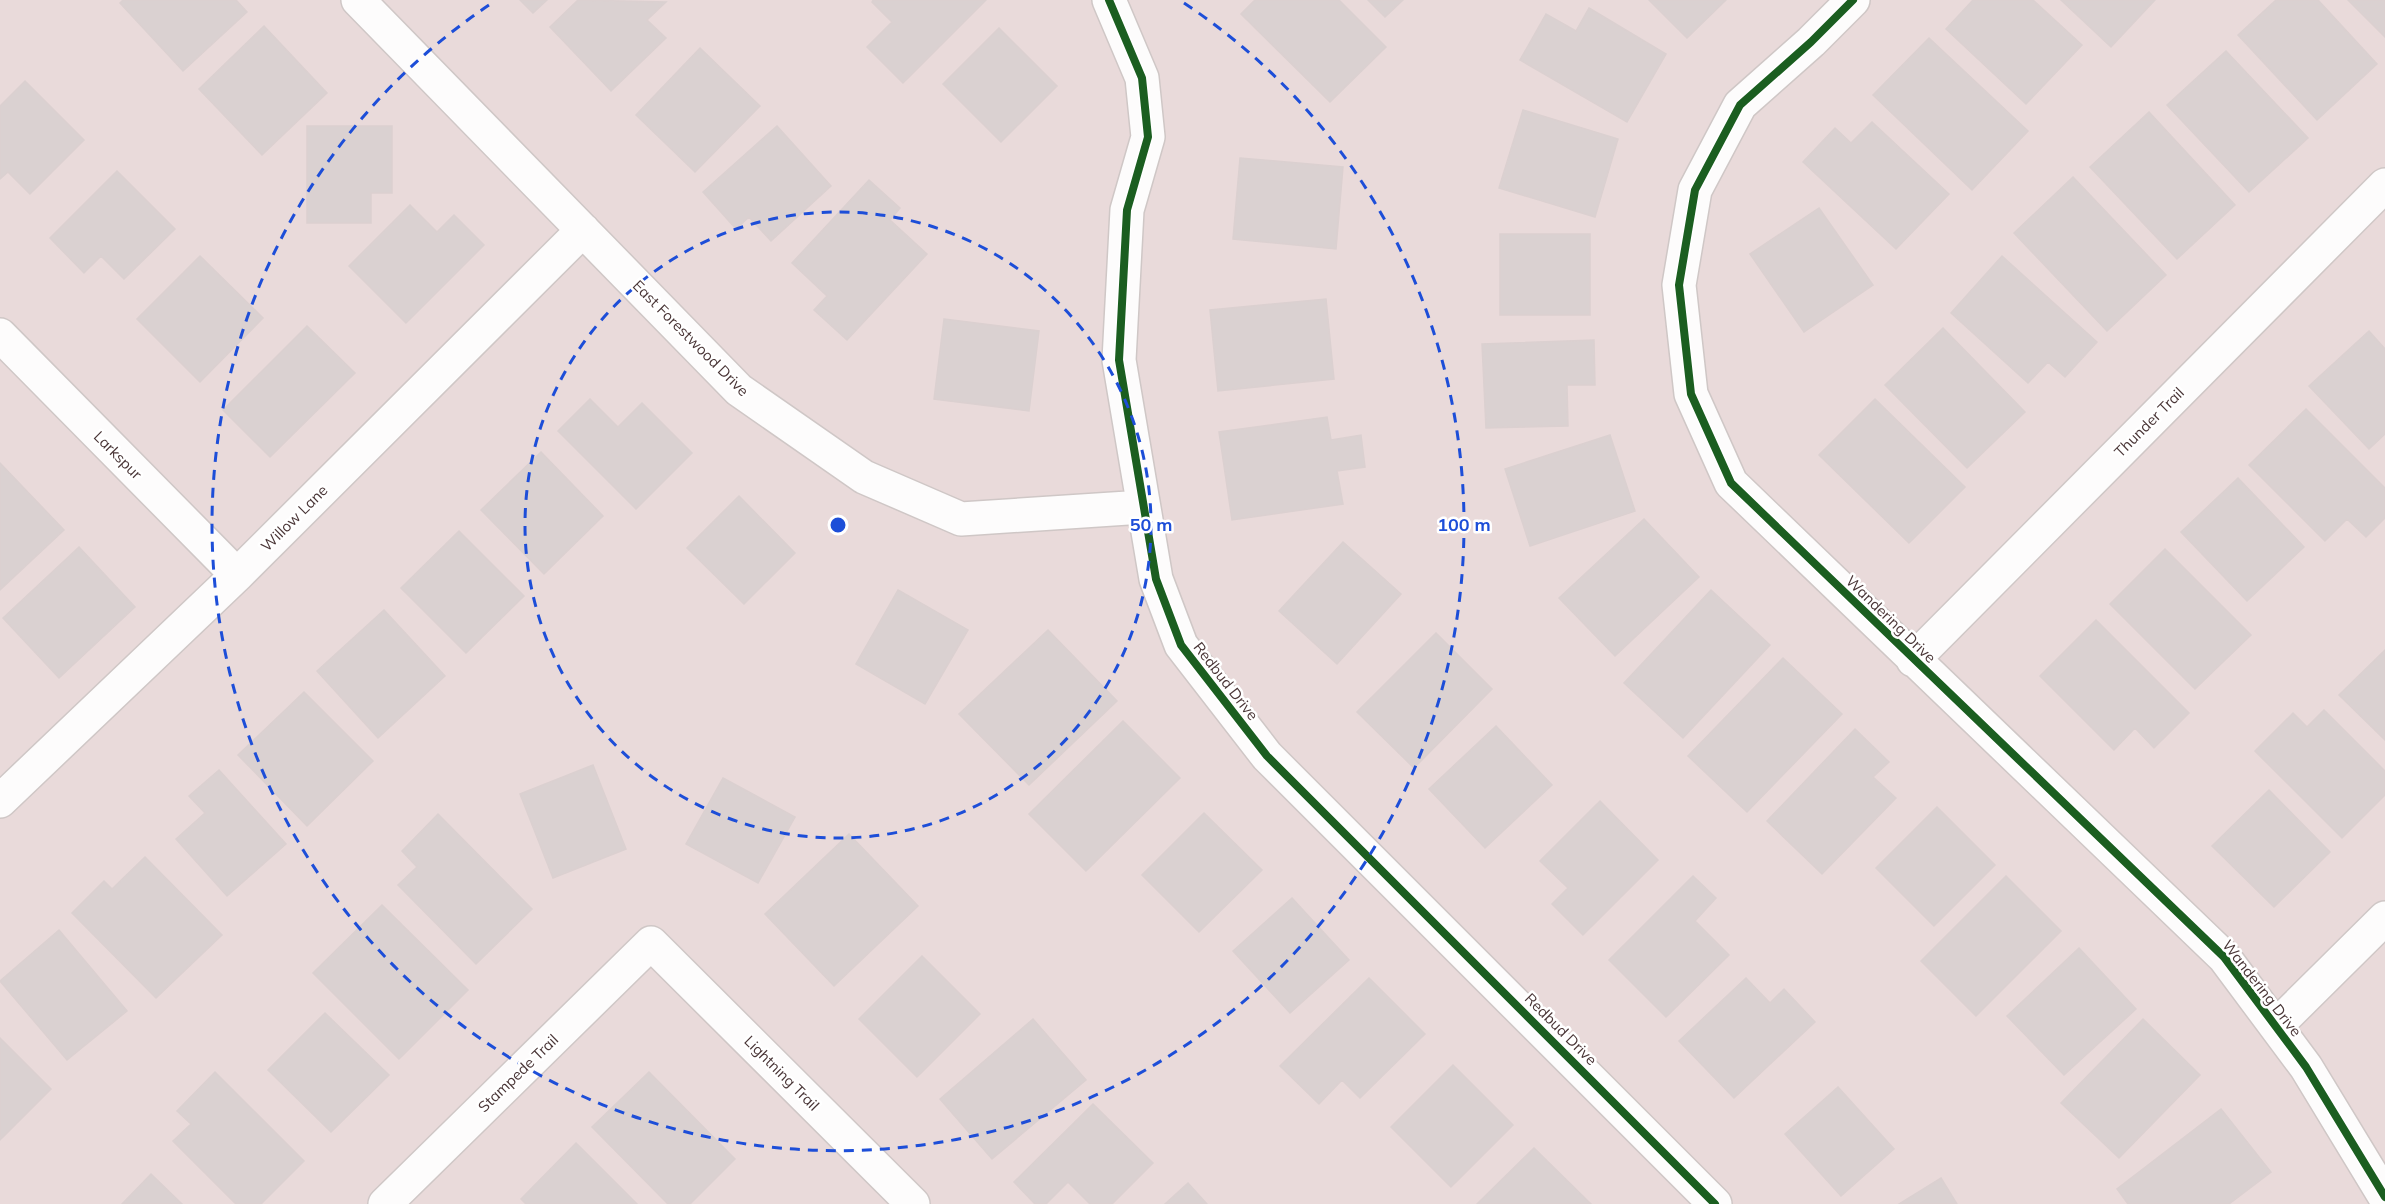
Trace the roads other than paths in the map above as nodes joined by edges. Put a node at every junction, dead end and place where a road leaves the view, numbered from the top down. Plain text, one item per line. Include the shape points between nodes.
1 (358, 0) edge
2 (1109, 0) edge
3 (1853, 0) edge
4 (2385, 185) edge
5 (583, 230) junction
6 (0, 335) edge
7 (1143, 507) junction
8 (237, 575) junction
9 (1913, 660) junction
10 (0, 801) edge
11 (2385, 918) edge
12 (651, 943) joint
13 (2276, 1026) junction
14 (2385, 1197) edge
15 (385, 1204) edge
16 (913, 1204) edge
17 (1715, 1204) edge

1 - 5 street, East Forestwood Drive
2 - 7 street, Redbud Drive via 1142,78 1148,137 1127,210 1119,360
3 - 9 street, Wandering Drive via 1740,105 1695,190 1679,285 1691,394 1731,483
4 - 9 street, Thunder Trail
5 - 7 street, East Forestwood Drive via 739,390 864,477 961,519
5 - 8 street, Willow Lane
6 - 8 street, Larkspur
7 - 17 street, Redbud Drive via 1156,579 1181,645 1267,756
8 - 10 street, Willow Lane
9 - 13 street, Wandering Drive via 2224,957
11 - 13 street
12 - 15 street, Stampede Trail
12 - 16 street, Lightning Trail
13 - 14 street, Wandering Drive via 2306,1067

